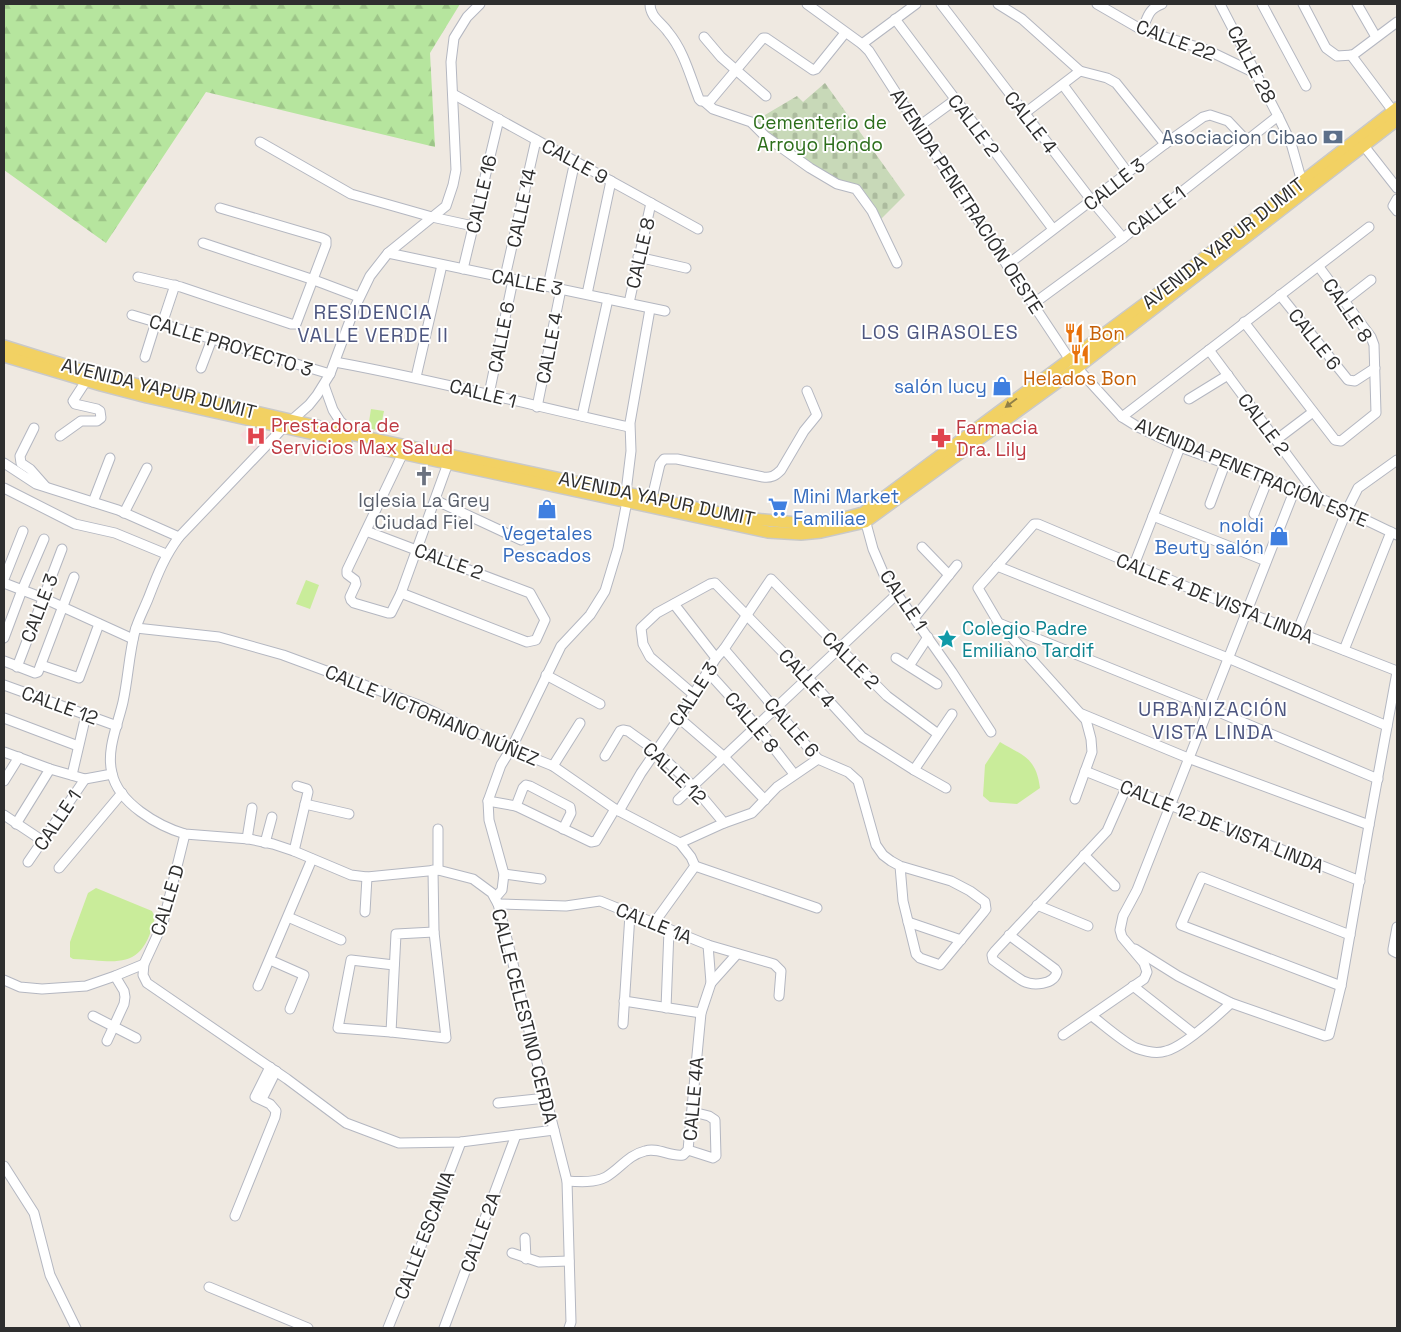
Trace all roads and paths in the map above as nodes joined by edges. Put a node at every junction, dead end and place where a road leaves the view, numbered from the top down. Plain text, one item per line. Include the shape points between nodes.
1 (480, 4) edge
2 (650, 4) edge
3 (941, 4) edge
4 (998, 4) edge
5 (1097, 4) edge
6 (1162, 4) edge
7 (1220, 4) edge
8 (1262, 4) edge
9 (1303, 4) edge
10 (1357, 4) edge
11 (812, 5) edge
12 (914, 5) edge
13 (895, 19) junction
14 (1397, 22) edge
15 (1142, 30) junction
16 (845, 32) junction
17 (1376, 37) junction
18 (704, 38) dead end
19 (862, 44) junction
20 (1351, 55) junction
21 (736, 70) junction
22 (1080, 71) junction
23 (1257, 74) junction
24 (1063, 85) junction
25 (1306, 86) dead end
26 (453, 94) junction
27 (766, 96) dead end
28 (955, 100) junction
29 (706, 102) junction
30 (1024, 114) junction
31 (1396, 114) edge
32 (1278, 116) junction
33 (498, 119) junction
34 (918, 127) junction
35 (536, 140) junction
36 (1246, 140) junction
37 (260, 142) dead end
38 (1165, 144) junction
39 (1364, 146) junction
40 (575, 161) junction
41 (1128, 173) junction
42 (611, 181) junction
43 (1302, 182) junction
44 (1397, 188) edge
45 (1397, 199) edge
46 (1092, 200) junction
47 (651, 203) junction
48 (220, 208) dead end
49 (1397, 211) edge
50 (432, 218) junction
51 (473, 226) junction
52 (1369, 227) dead end
53 (698, 229) dead end
54 (1054, 230) junction
55 (1123, 238) junction
56 (203, 243) dead end
57 (388, 253) junction
58 (638, 257) junction
59 (897, 263) dead end
60 (442, 265) junction
61 (1007, 265) junction
62 (1319, 267) junction
63 (686, 268) dead end
64 (463, 270) junction
65 (138, 277) dead end
66 (509, 278) junction
67 (314, 280) junction
68 (1371, 280) dead end
69 (175, 285) junction
70 (548, 286) junction
71 (560, 289) junction
72 (587, 294) junction
73 (1280, 295) junction
74 (360, 298) junction
75 (608, 299) junction
76 (1344, 301) junction
77 (629, 303) junction
78 (1033, 304) junction
79 (650, 309) junction
80 (665, 311) dead end
81 (132, 315) dead end
82 (1244, 322) junction
83 (159, 323) junction
84 (212, 339) junction
85 (4, 346) edge
86 (1209, 350) junction
87 (4, 356) edge
88 (145, 357) dead end
89 (335, 362) junction
90 (1074, 364) junction
91 (56, 368) junction
92 (201, 368) dead end
93 (1374, 368) junction
94 (330, 374) junction
95 (1228, 375) junction
96 (416, 377) junction
97 (86, 381) junction
98 (324, 385) junction
99 (807, 391) dead end
100 (489, 394) junction
101 (1189, 399) dead end
102 (537, 407) junction
103 (1313, 412) junction
104 (582, 416) junction
105 (1122, 417) junction
106 (288, 424) junction
107 (629, 427) junction
108 (34, 428) dead end
109 (355, 435) junction
110 (60, 436) dead end
111 (1276, 440) junction
112 (1180, 447) junction
113 (403, 453) junction
114 (110, 458) dead end
115 (1397, 460) edge
116 (4, 463) edge
117 (448, 463) junction
118 (1225, 464) junction
119 (147, 468) dead end
120 (1268, 479) junction
121 (46, 487) junction
122 (4, 488) edge
123 (1294, 489) junction
124 (627, 497) junction
125 (652, 498) junction
126 (1320, 498) junction
127 (435, 500) junction
128 (93, 502) junction
129 (1210, 504) dead end
130 (1347, 510) junction
131 (124, 513) junction
132 (1254, 514) dead end
133 (1153, 516) junction
134 (864, 518) junction
135 (23, 531) dead end
136 (366, 531) junction
137 (1394, 533) edge
138 (178, 538) junction
139 (44, 539) dead end
140 (520, 540) dead end
141 (922, 547) dead end
142 (62, 549) dead end
143 (418, 550) junction
144 (166, 554) junction
145 (1266, 561) junction
146 (957, 565) dead end
147 (1134, 565) junction
148 (997, 566) junction
149 (949, 575) junction
150 (74, 577) dead end
151 (4, 579) edge
152 (771, 579) joint
153 (4, 583) edge
154 (22, 590) junction
155 (401, 592) junction
156 (897, 594) junction
157 (43, 598) junction
158 (674, 604) junction
159 (63, 608) junction
160 (1246, 612) junction
161 (747, 615) junction
162 (914, 617) junction
163 (998, 622) junction
164 (99, 624) junction
165 (136, 628) junction
166 (1297, 632) junction
167 (928, 637) junction
168 (4, 638) edge
169 (134, 639) junction
170 (839, 648) junction
171 (724, 649) junction
172 (1344, 650) junction
173 (716, 658) junction
174 (896, 658) dead end
175 (1228, 658) junction
176 (4, 661) edge
177 (17, 666) junction
178 (909, 666) junction
179 (39, 669) junction
180 (707, 671) junction
181 (1397, 672) edge
182 (546, 675) junction
183 (808, 678) junction
184 (937, 684) dead end
185 (4, 685) edge
186 (693, 694) junction
187 (600, 704) dead end
188 (776, 708) junction
189 (1209, 708) junction
190 (1080, 713) junction
191 (952, 714) dead end
192 (86, 715) junction
193 (4, 718) edge
194 (679, 718) junction
195 (580, 723) dead end
196 (756, 725) junction
197 (117, 726) junction
198 (1387, 726) junction
199 (991, 732) dead end
200 (938, 734) junction
201 (78, 746) junction
202 (511, 749) junction
203 (656, 751) junction
204 (4, 752) edge
205 (604, 756) dead end
206 (723, 756) junction
207 (19, 757) junction
208 (1188, 758) junction
209 (818, 759) junction
210 (553, 766) junction
211 (50, 768) junction
212 (914, 770) junction
213 (1085, 771) junction
214 (112, 774) junction
215 (794, 774) junction
216 (72, 775) junction
217 (85, 779) junction
218 (1378, 779) junction
219 (4, 780) edge
220 (297, 786) dead end
221 (693, 786) junction
222 (946, 788) dead end
223 (1126, 788) junction
224 (122, 793) junction
225 (1075, 799) dead end
226 (678, 800) dead end
227 (765, 800) junction
228 (488, 801) junction
229 (305, 804) junction
230 (516, 806) junction
231 (1170, 806) junction
232 (252, 808) dead end
233 (617, 810) junction
234 (349, 814) dead end
235 (4, 815) edge
236 (272, 817) dead end
237 (724, 823) junction
238 (16, 824) junction
239 (1368, 825) junction
240 (562, 829) junction
241 (438, 830) dead end
242 (185, 834) junction
243 (247, 839) junction
244 (43, 841) junction
245 (266, 843) junction
246 (680, 843) junction
247 (294, 851) junction
248 (1084, 855) junction
249 (312, 859) junction
250 (28, 862) dead end
251 (695, 866) junction
252 (900, 866) junction
253 (59, 868) dead end
254 (436, 870) junction
255 (504, 874) junction
256 (367, 877) junction
257 (542, 879) dead end
258 (1360, 881) junction
259 (1115, 886) dead end
260 (496, 901) junction
261 (1037, 905) junction
262 (817, 908) dead end
263 (365, 912) dead end
264 (630, 914) junction
265 (288, 917) junction
266 (908, 922) junction
267 (654, 923) junction
268 (1088, 926) dead end
269 (1397, 927) edge
270 (669, 930) junction
271 (434, 932) junction
272 (1350, 934) junction
273 (1009, 935) junction
274 (341, 940) dead end
275 (961, 940) junction
276 (1126, 943) junction
277 (708, 945) junction
278 (1395, 951) edge
279 (737, 954) junction
280 (270, 960) junction
281 (144, 964) junction
282 (394, 965) junction
283 (115, 976) junction
284 (4, 980) edge
285 (711, 983) junction
286 (258, 986) dead end
287 (1133, 986) junction
288 (1341, 986) junction
289 (779, 996) dead end
290 (624, 1001) junction
291 (1231, 1003) junction
292 (666, 1008) junction
293 (290, 1009) dead end
294 (701, 1013) junction
295 (93, 1016) dead end
296 (1092, 1016) junction
297 (623, 1024) dead end
298 (114, 1026) junction
299 (391, 1032) junction
300 (1194, 1034) junction
301 (1064, 1035) dead end
302 (136, 1038) dead end
303 (107, 1041) dead end
304 (273, 1069) junction
305 (546, 1098) junction
306 (498, 1103) dead end
307 (693, 1112) junction
308 (554, 1130) junction
309 (516, 1135) junction
310 (461, 1142) junction
311 (688, 1150) junction
312 (4, 1166) edge
313 (567, 1181) junction
314 (234, 1216) dead end
315 (525, 1238) dead end
316 (512, 1253) dead end
317 (526, 1259) junction
318 (569, 1261) junction
319 (209, 1287) dead end
320 (76, 1328) edge
321 (308, 1328) edge
322 (388, 1328) edge
323 (444, 1328) edge
324 (569, 1328) edge

1 - 26 street, CALLE CELESTINO CERDA via 454,38 451,62
2 - 29 street via 652,15 669,32 684,58 699,99
3 - 30 street, CALLE 4
4 - 22 street via 1022,19
5 - 15 street, CALLE 22
6 - 15 street via 1151,10
7 - 23 street, CALLE 28
8 - 25 street
9 - 20 street via 1326,48 1337,56
10 - 17 street
11 - 16 street, AVENIDA PENETRACIÓN OESTE
12 - 13 street
13 - 19 street
13 - 28 street, CALLE 2
14 - 17 street
15 - 23 street, CALLE 22 via 1207,50
16 - 19 street, AVENIDA PENETRACIÓN OESTE
16 - 21 street via 816,69 766,38 760,39
17 - 20 street
18 - 21 street
19 - 34 street, AVENIDA PENETRACIÓN OESTE
20 - 31 street
21 - 27 street
21 - 29 street
22 - 24 street
22 - 38 street via 1116,83
23 - 32 street, CALLE 28
24 - 30 street
24 - 41 street
26 - 33 street, CALLE 9
26 - 50 street, CALLE CELESTINO CERDA via 456,170 446,206
28 - 34 street
28 - 54 street, CALLE 2
29 - 59 street via 712,109 751,122 810,168 856,190 872,211
30 - 46 street, CALLE 4
31 - 39 main road, AVENIDA YAPUR DUMIT
31 - 43 main road, AVENIDA YAPUR DUMIT
32 - 36 street, CALLE 1
32 - 43 street, CALLE 28
33 - 35 street, CALLE 9
33 - 51 street, CALLE 16
34 - 61 street, AVENIDA PENETRACIÓN OESTE
35 - 40 street, CALLE 9
35 - 66 street, CALLE 14
36 - 38 street, CALLE 3 via 1228,120 1210,115
36 - 55 street, CALLE 1
37 - 50 street via 351,194
38 - 41 street, CALLE 3
39 - 44 street
39 - 90 main road, AVENIDA YAPUR DUMIT
40 - 42 street, CALLE 9
40 - 70 street
41 - 46 street, CALLE 3
42 - 47 street, CALLE 9
42 - 72 street
43 - 90 main road, AVENIDA YAPUR DUMIT
45 - 49 street via 1393,206
46 - 54 street, CALLE 3
46 - 55 street, CALLE 4
47 - 53 street, CALLE 9
47 - 58 street, CALLE 8
48 - 67 street via 325,239 326,245
50 - 51 street
50 - 57 street, CALLE CELESTINO CERDA
51 - 64 street, CALLE 16
52 - 62 street
54 - 61 street, CALLE 3
55 - 78 street, CALLE 1
56 - 67 street
57 - 60 street, CALLE 3
57 - 74 street, CALLE CELESTINO CERDA via 370,276
58 - 63 street
58 - 77 street, CALLE 8
60 - 64 street, CALLE 3
60 - 96 street
61 - 78 street, AVENIDA PENETRACIÓN OESTE
62 - 73 street
62 - 76 street, CALLE 8
64 - 66 street, CALLE 3
65 - 69 street
66 - 70 street, CALLE 3
66 - 100 street, CALLE 6
67 - 69 street via 293,325
67 - 74 street
68 - 76 street
69 - 83 street
70 - 71 street, CALLE 3
71 - 72 street, CALLE 3
71 - 102 street, CALLE 4
72 - 75 street, CALLE 3
73 - 82 street
73 - 93 street, CALLE 6 via 1348,380 1355,381
74 - 89 street, CALLE CELESTINO CERDA
75 - 77 street, CALLE 3
75 - 104 street
76 - 93 street, CALLE 8 via 1373,342
77 - 79 street, CALLE 3
78 - 90 street, AVENIDA PENETRACIÓN OESTE
79 - 80 street, CALLE 3
79 - 107 street
81 - 83 street, CALLE PROYECTO 3
82 - 86 street
82 - 103 street
83 - 84 street, CALLE PROYECTO 3
83 - 88 street
84 - 92 street
84 - 94 street, CALLE PROYECTO 3
85 - 91 main road, AVENIDA YAPUR DUMIT
86 - 95 street, CALLE 2
86 - 105 street
87 - 91 main road, AVENIDA YAPUR DUMIT
89 - 94 street, CALLE CELESTINO CERDA
89 - 96 street, CALLE 1
90 - 105 street, AVENIDA PENETRACIÓN ESTE
90 - 134 main road, AVENIDA YAPUR DUMIT
91 - 97 main road, AVENIDA YAPUR DUMIT
91 - 106 main road, AVENIDA YAPUR DUMIT via 100,376
93 - 103 street, CALLE 8 via 1376,413 1341,441 1335,440
94 - 98 street, CALLE CELESTINO CERDA
95 - 101 street
95 - 111 street, CALLE 2
96 - 100 street, CALLE 1
97 - 106 main road, AVENIDA YAPUR DUMIT via 156,399
97 - 110 street via 73,401 97,408 101,418 81,421
98 - 106 street, CALLE CELESTINO CERDA via 309,405
98 - 109 street via 333,410
99 - 125 street via 817,415 776,475 763,477 664,459
100 - 102 street, CALLE 1
102 - 104 street, CALLE 1
103 - 111 street
104 - 107 street, CALLE 1
105 - 112 street, AVENIDA PENETRACIÓN ESTE
106 - 109 main road, AVENIDA YAPUR DUMIT
106 - 113 main road, AVENIDA YAPUR DUMIT
106 - 138 street, CALLE CELESTINO CERDA
107 - 124 street via 631,452
108 - 121 street via 20,456 21,463
109 - 124 main road, AVENIDA YAPUR DUMIT
111 - 126 street, CALLE 2
112 - 118 street, AVENIDA PENETRACIÓN ESTE
112 - 133 street
113 - 117 main road, AVENIDA YAPUR DUMIT
113 - 136 street
114 - 128 street
115 - 130 street via 1360,485
116 - 121 street
117 - 124 main road, AVENIDA YAPUR DUMIT
117 - 127 street
118 - 120 street, AVENIDA PENETRACIÓN ESTE
118 - 129 street
119 - 131 street
120 - 123 street, AVENIDA PENETRACIÓN ESTE
120 - 132 street
121 - 128 street
122 - 144 street via 75,524 115,533
123 - 126 street, AVENIDA PENETRACIÓN ESTE
123 - 145 street
124 - 125 main road, AVENIDA YAPUR DUMIT
124 - 134 main road, AVENIDA YAPUR DUMIT via 768,532 821,532
124 - 182 street via 618,548 604,591 590,615 561,646
125 - 134 main road, AVENIDA YAPUR DUMIT via 771,522 808,524
126 - 130 street, AVENIDA PENETRACIÓN ESTE
127 - 140 street
127 - 143 street
128 - 131 street
130 - 137 street, AVENIDA PENETRACIÓN ESTE
130 - 166 street
131 - 138 street
133 - 145 street
133 - 147 street
134 - 156 street, CALLE 1 via 885,578
135 - 151 street
136 - 143 street, CALLE 2
136 - 155 street via 347,574 356,584 351,600 391,613
137 - 172 street
138 - 144 street, CALLE CELESTINO CERDA
139 - 154 street
141 - 149 street
142 - 157 street, CALLE 3
143 - 155 street
143 - 155 street, CALLE 2 via 530,593 545,620 536,640 527,642
144 - 165 street, CALLE CELESTINO CERDA
145 - 160 street
146 - 149 street
147 - 148 street, CALLE 4 DE VISTA LINDA via 1034,524
147 - 160 street, CALLE 4 DE VISTA LINDA
148 - 163 street via 978,588
148 - 175 street
149 - 162 street
150 - 159 street
152 - 161 street, CALLE 3
152 - 170 street, CALLE 2
153 - 154 street
154 - 157 street
154 - 168 street
156 - 162 street, CALLE 1
156 - 170 street
157 - 159 street
157 - 177 street, CALLE 3
158 - 161 street, CALLE 4 via 715,582
158 - 173 street
158 - 186 street via 641,628 642,644 650,657
159 - 164 street
159 - 179 street
160 - 166 street, CALLE 4 DE VISTA LINDA
160 - 175 street
161 - 171 street, CALLE 3
161 - 183 street, CALLE 4
162 - 167 street, CALLE 1
163 - 189 street
163 - 190 street
164 - 169 street
164 - 179 street via 79,678
165 - 169 street, CALLE CELESTINO CERDA
165 - 202 street, CALLE VICTORIANO NÚÑEZ via 219,637 283,655 421,706
166 - 172 street, CALLE 4 DE VISTA LINDA
167 - 178 street
167 - 199 street, CALLE 1
169 - 197 street, CALLE CELESTINO CERDA
170 - 183 street
170 - 200 street, CALLE 2 via 887,696
171 - 173 street, CALLE 3
171 - 188 street, CALLE 6
172 - 181 street, CALLE 4 DE VISTA LINDA
173 - 180 street, CALLE 3
174 - 178 street
175 - 189 street
175 - 198 street
176 - 177 street
177 - 179 street
178 - 184 street
180 - 186 street, CALLE 3
180 - 196 street, CALLE 8
181 - 198 street
182 - 187 street
182 - 202 street
183 - 188 street
183 - 212 street, CALLE 4 via 862,737
185 - 192 street, CALLE 12
186 - 194 street, CALLE 3
188 - 196 street
188 - 209 street, CALLE 6
189 - 208 street
189 - 218 street
190 - 208 street
190 - 213 street via 1086,720 1091,739 1092,752
191 - 200 street
192 - 197 street, CALLE 12
192 - 201 street
193 - 201 street
194 - 203 street, CALLE 3
194 - 206 street
195 - 210 street
196 - 206 street
196 - 215 street, CALLE 8
197 - 214 street, CALLE CELESTINO CERDA via 110,761
198 - 218 street
200 - 212 street
201 - 216 street
202 - 210 street, CALLE VICTORIANO NÚÑEZ
202 - 228 street via 501,765
203 - 205 street, CALLE 12 via 624,730
203 - 221 street, CALLE 12
203 - 233 street, CALLE 3
204 - 207 street
206 - 221 street
206 - 227 street
207 - 211 street
207 - 219 street
208 - 231 street
208 - 239 street
209 - 215 street
209 - 252 street, CALLE 6 via 848,772 858,781 876,845 883,855
210 - 233 street, CALLE VICTORIANO NÚÑEZ
211 - 216 street
211 - 238 street
212 - 222 street, CALLE 4
213 - 223 street, CALLE 12 DE VISTA LINDA
213 - 225 street
214 - 217 street
214 - 224 street, CALLE CELESTINO CERDA
215 - 227 street
216 - 217 street
217 - 244 street, CALLE 1
218 - 239 street
220 - 229 street via 308,790
221 - 226 street
221 - 237 street, CALLE 12
223 - 231 street, CALLE 12 DE VISTA LINDA
223 - 248 street via 1107,831
224 - 242 street, CALLE CELESTINO CERDA via 140,812 158,824
224 - 253 street
227 - 237 street via 752,813
228 - 230 street
228 - 255 street via 489,820
229 - 234 street
229 - 247 street
230 - 240 street
230 - 240 street via 523,788 530,786 570,807
231 - 258 street, CALLE 12 DE VISTA LINDA
231 - 276 street via 1138,890 1120,923
232 - 243 street
233 - 240 street, CALLE 3 via 596,841 591,842
233 - 246 street, CALLE VICTORIANO NÚÑEZ
235 - 238 street
236 - 245 street
237 - 246 street
238 - 244 street
239 - 258 street
241 - 254 street
242 - 243 street, CALLE CELESTINO CERDA
242 - 281 street, CALLE D via 163,923
243 - 245 street, CALLE CELESTINO CERDA
244 - 250 street, CALLE 1
245 - 247 street, CALLE CELESTINO CERDA
246 - 251 street
247 - 249 street, CALLE CELESTINO CERDA
248 - 259 street
248 - 261 street
249 - 256 street, CALLE CELESTINO CERDA via 343,873
249 - 265 street
251 - 262 street
251 - 267 street
252 - 266 street
252 - 275 street, CALLE 6 via 951,882 982,899 986,905 983,913
254 - 256 street, CALLE CELESTINO CERDA
254 - 260 street, CALLE CELESTINO CERDA via 473,879 486,887
254 - 271 street
255 - 257 street
255 - 260 street via 502,890
256 - 263 street
258 - 272 street
260 - 264 street, CALLE 1A via 568,906 598,900
260 - 305 street, CALLE CELESTINO CERDA
261 - 268 street
261 - 273 street
264 - 267 street, CALLE 1A
264 - 290 street
265 - 274 street
265 - 280 street
266 - 275 street
266 - 275 street via 917,956 940,965
267 - 270 street, CALLE 1A
269 - 278 street
270 - 277 street, CALLE 1A
270 - 292 street
271 - 282 street via 396,934
271 - 299 street via 446,1038
272 - 288 street
272 - 288 street via 1202,877 1181,925
273 - 273 street via 992,955 993,960 1026,982 1046,982 1056,976 1055,969
276 - 287 street via 1147,968 1144,979
276 - 291 street via 1178,976
277 - 279 street, CALLE 1A
277 - 285 street, CALLE 4A
279 - 285 street
279 - 289 street, CALLE 1A via 779,967 782,978
280 - 286 street
280 - 293 street via 304,976
281 - 283 street
281 - 304 street via 143,975 147,983
282 - 299 street
282 - 299 street via 351,960 338,1028
283 - 284 street via 86,986 42,989 20,987
283 - 298 street via 125,997
285 - 294 street, CALLE 4A
287 - 296 street
287 - 300 street
288 - 291 street via 1331,1032 1326,1036
290 - 292 street
290 - 297 street
291 - 300 street
292 - 294 street
294 - 307 street, CALLE 4A
295 - 298 street
296 - 300 street via 1134,1047 1146,1051 1166,1052
296 - 301 street
298 - 302 street
298 - 303 street
304 - 310 street via 346,1123 400,1143
304 - 314 street via 262,1099 276,1111 275,1117
305 - 306 street
305 - 308 street, CALLE CELESTINO CERDA
307 - 311 street, CALLE 4A
307 - 311 street via 712,1116 715,1120 716,1156 713,1158
308 - 309 street
308 - 313 street, CALLE CELESTINO CERDA
309 - 310 street
309 - 323 street, CALLE 2A
310 - 322 street, CALLE ESCANIA
311 - 313 street, CALLE 4A via 678,1156 650,1149 629,1158 605,1178
312 - 320 street via 34,1213 50,1275
313 - 318 street, CALLE CELESTINO CERDA
315 - 317 street
316 - 317 street
317 - 318 street
318 - 324 street, CALLE CELESTINO CERDA
319 - 321 street

